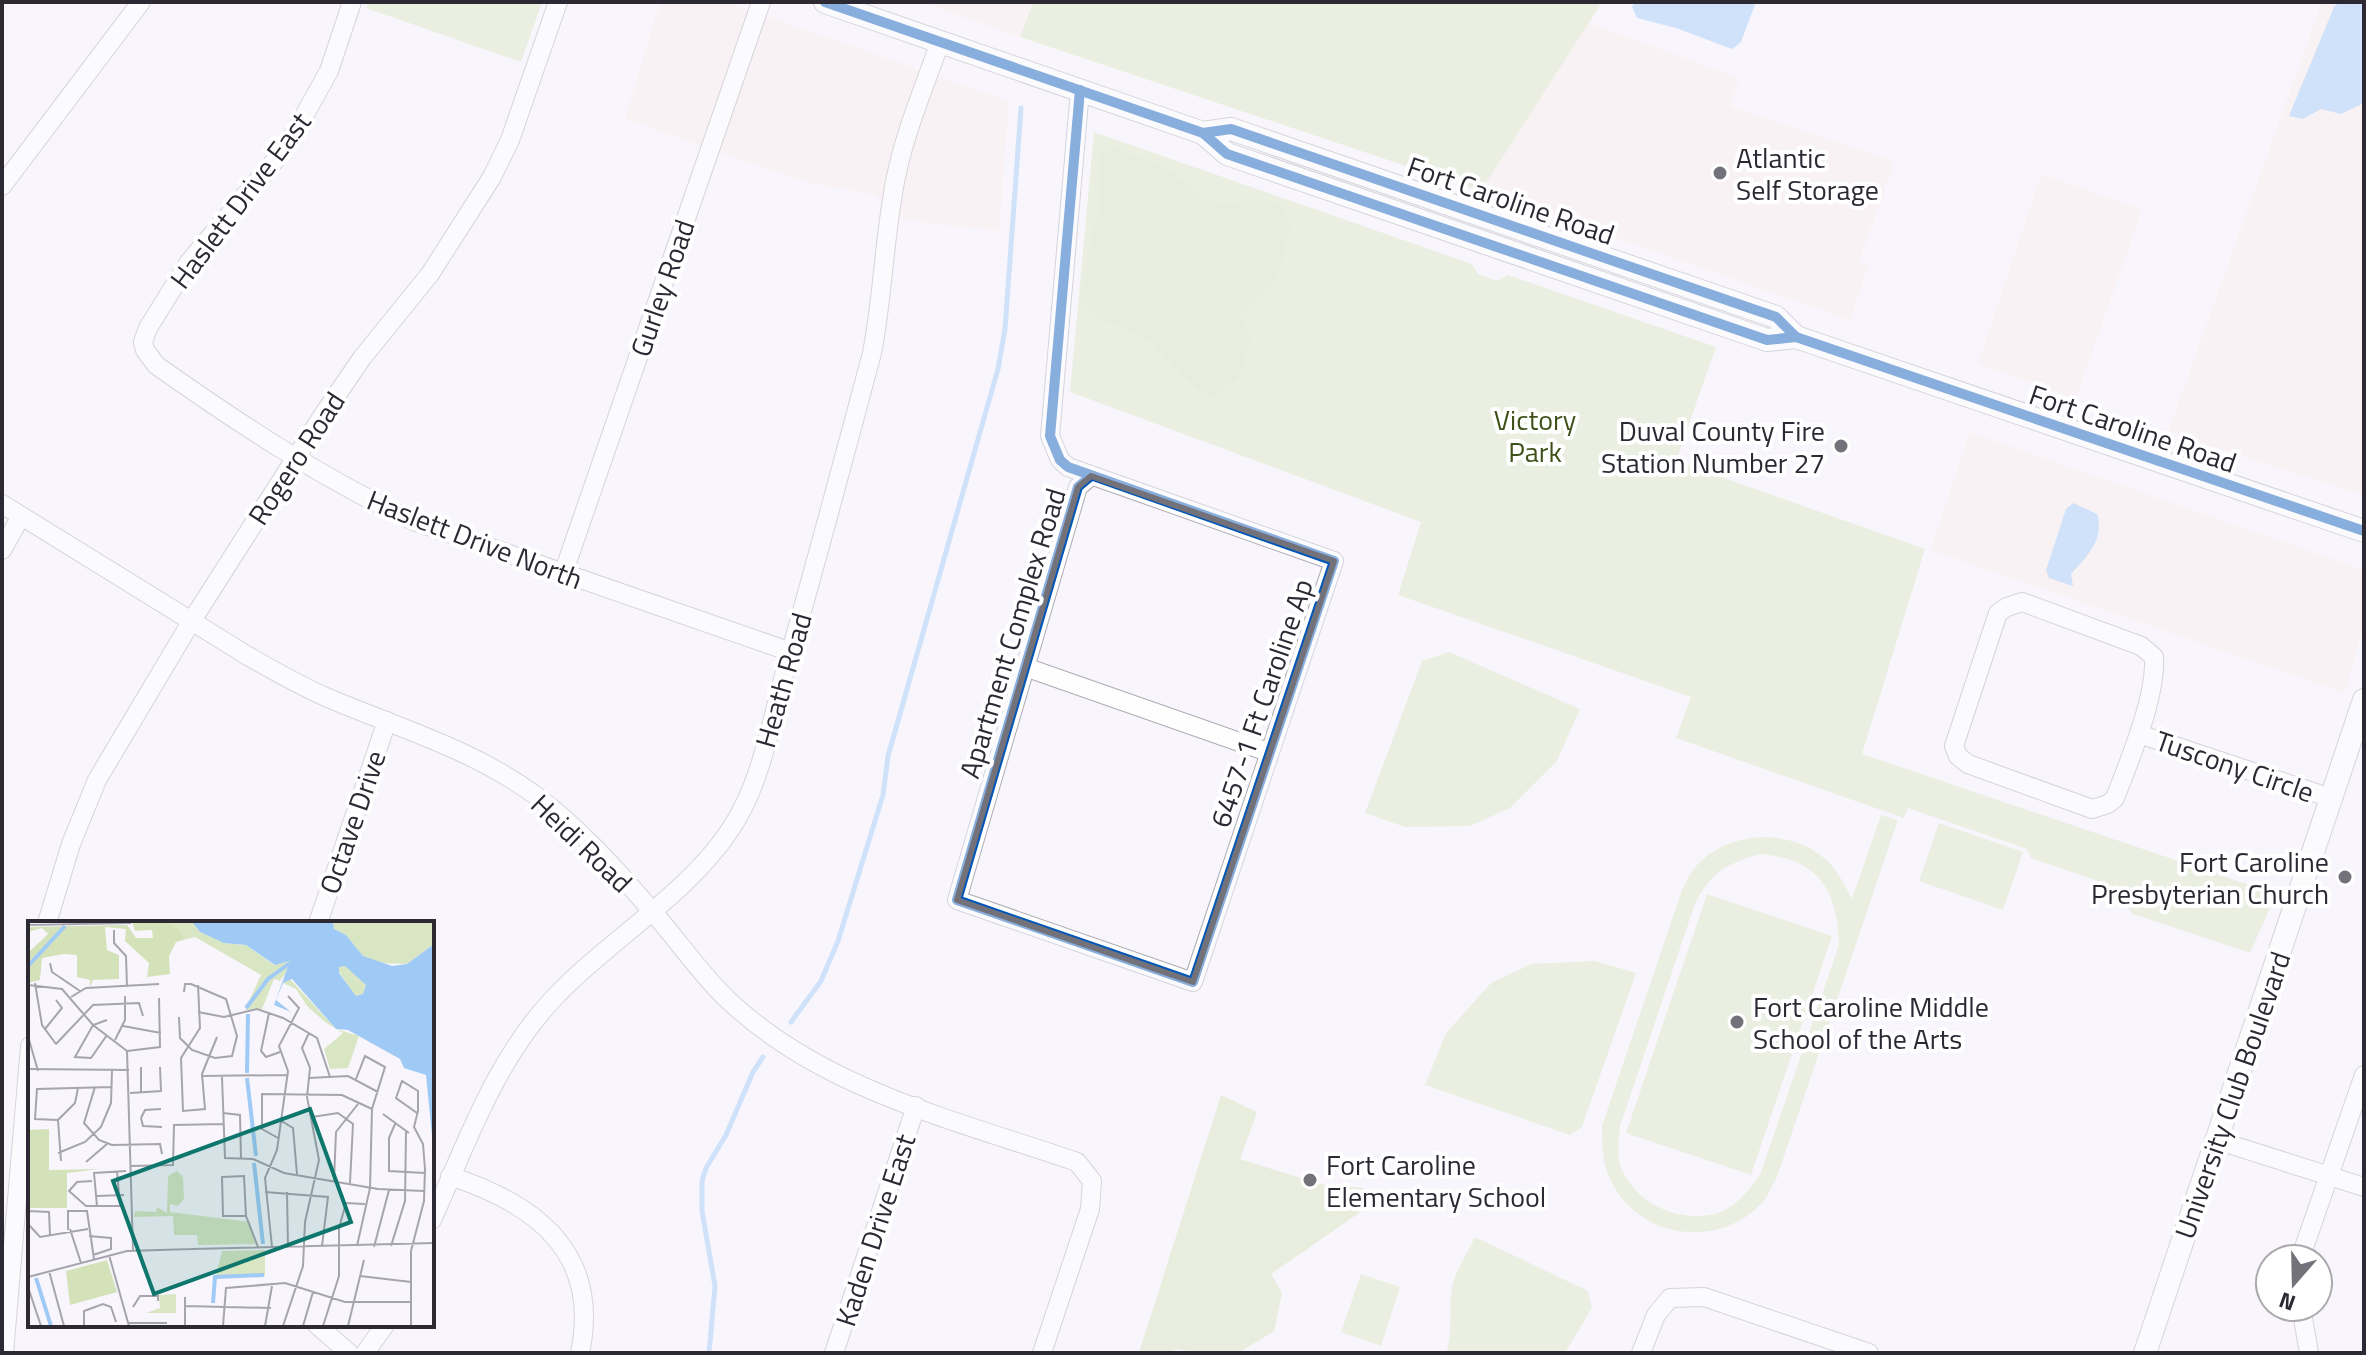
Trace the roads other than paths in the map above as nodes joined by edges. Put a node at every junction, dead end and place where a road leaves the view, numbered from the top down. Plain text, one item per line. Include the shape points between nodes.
1 (141, 2) edge
2 (352, 2) edge
3 (558, 2) edge
4 (761, 2) edge
5 (825, 2) edge
6 (940, 42) junction
7 (1080, 90) junction
8 (2, 186) edge
9 (145, 350) joint
10 (295, 459) junction
11 (1091, 476) junction
12 (2, 504) edge
13 (21, 516) junction
14 (2364, 531) edge
15 (2, 550) edge
16 (563, 574) junction
17 (191, 622) junction
18 (791, 652) junction
19 (1025, 667) junction
20 (2364, 700) edge
21 (387, 721) junction
22 (2139, 734) junction
23 (1268, 752) junction
24 (2331, 798) junction
25 (651, 910) junction
26 (48, 921) edge
27 (319, 921) edge
28 (1071, 940) joint
29 (28, 1066) edge
30 (2364, 1075) edge
31 (916, 1106) junction
32 (2216, 1140) junction
33 (2328, 1175) junction
34 (450, 1176) junction
35 (2364, 1187) edge
36 (434, 1215) edge
37 (2305, 1243) edge
38 (7, 1272) edge
39 (2304, 1323) edge
40 (319, 1327) edge
41 (384, 1327) edge
42 (4, 1353) edge
43 (349, 1353) edge
44 (365, 1353) edge
45 (580, 1353) edge
46 (834, 1353) edge
47 (1042, 1353) edge
48 (1641, 1353) edge
49 (1869, 1353) edge
50 (2145, 1353) edge
51 (2309, 1353) edge

1 - 8 street
2 - 9 street, Haslett Drive East via 315,99 277,158 189,262 148,328
3 - 10 street, Rogero Road via 492,177 430,274 362,358
4 - 16 street, Gurley Road
5 - 6 street, Fort Caroline Road
6 - 7 street, Fort Caroline Road
6 - 18 street, Heath Road via 906,137 872,353
7 - 11 street, Apartment Complex Road via 1050,436 1060,460
7 - 14 street, Fort Caroline Road via 1203,133 1231,129 1331,163 1776,317 1796,337
9 - 10 street, Haslett Drive North via 156,365
10 - 16 street, Haslett Drive North via 411,520
10 - 17 street, Rogero Road
11 - 19 street, Apartment Complex Road via 1078,487
11 - 23 street, 6457-1 Ft Caroline Ap via 1334,561
12 - 13 street, Heidi Road
13 - 15 street
13 - 17 street, Heidi Road
16 - 18 street, Haslett Drive North
17 - 21 street, Heidi Road via 287,678
17 - 26 street, Rogero Road via 97,780
18 - 25 street, Heath Road via 745,804 699,868
19 - 23 street
19 - 28 street, Apartment Complex Road via 957,900
20 - 24 street, University Club Boulevard
21 - 25 street, Heidi Road via 455,748 537,797
21 - 27 street, Octave Drive
22 - 22 street, Tuscony Circle via 2115,798 2092,809 1958,756 1954,746 1998,613 2022,602 2141,646 2154,657
22 - 24 street, Tuscony Circle
23 - 28 street, 6457-1 Ft Caroline Ap via 1193,982
24 - 32 street, University Club Boulevard
25 - 31 street, Heidi Road via 727,999 767,1034 815,1064
25 - 34 street, Heath Road via 562,989 533,1023 476,1117
29 - 38 street
30 - 33 street
31 - 46 street, Kaden Drive East
31 - 47 street, Heidi Road via 1077,1162 1092,1181 1090,1209
32 - 33 street
32 - 50 street, University Club Boulevard
33 - 35 street
33 - 37 street
34 - 36 street, Heath Road
34 - 45 street via 509,1200 550,1229 570,1256 583,1294
38 - 42 street
39 - 51 street
40 - 43 street
41 - 44 street
48 - 49 street via 1656,1315 1670,1298 1704,1297

